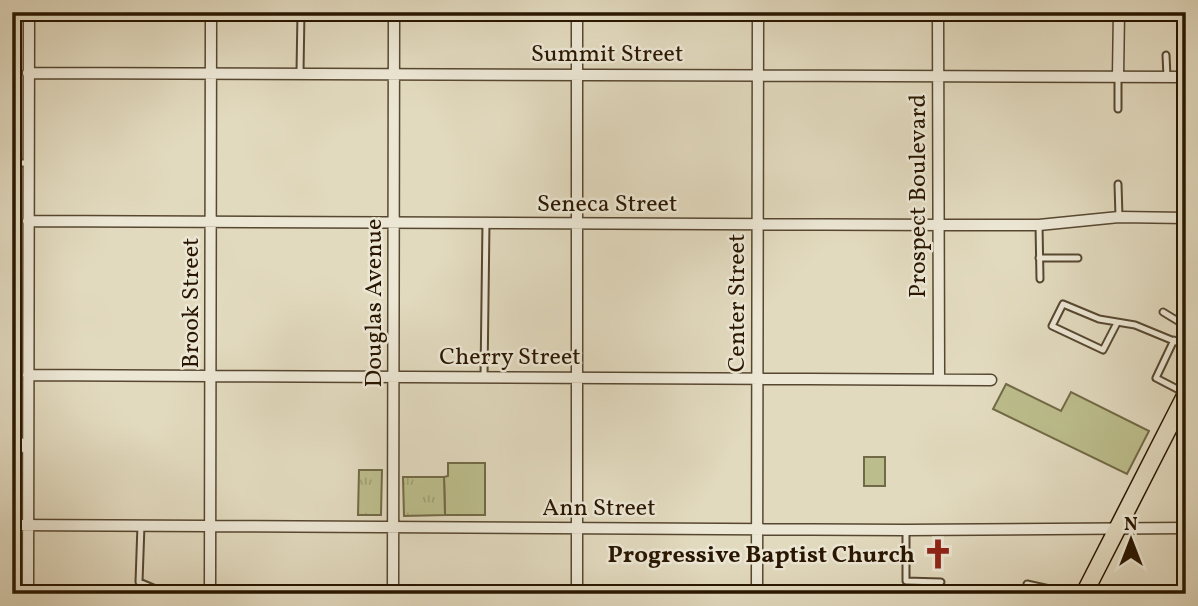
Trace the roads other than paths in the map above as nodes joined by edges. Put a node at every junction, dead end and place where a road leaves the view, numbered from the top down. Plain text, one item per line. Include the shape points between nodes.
1 (29, 12) edge
2 (211, 12) edge
3 (301, 12) edge
4 (394, 12) edge
5 (578, 12) edge
6 (758, 12) edge
7 (938, 12) edge
8 (1119, 12) edge
9 (1166, 55) dead end
10 (211, 72) junction
11 (300, 72) junction
12 (29, 73) junction
13 (394, 73) junction
14 (578, 74) junction
15 (758, 74) junction
16 (938, 75) junction
17 (1118, 76) junction
18 (1167, 77) junction
19 (1186, 77) edge
20 (1118, 109) dead end
21 (12, 163) edge
22 (28, 163) junction
23 (1118, 184) dead end
24 (1119, 218) junction
25 (1185, 218) edge
26 (28, 221) junction
27 (211, 223) junction
28 (393, 223) junction
29 (486, 223) junction
30 (578, 223) junction
31 (758, 225) junction
32 (938, 225) junction
33 (1039, 225) junction
34 (1185, 246) edge
35 (1040, 258) junction
36 (1078, 258) dead end
37 (1186, 267) edge
38 (1040, 279) dead end
39 (1163, 313) dead end
40 (1117, 323) junction
41 (1186, 326) edge
42 (1174, 340) junction
43 (1186, 346) edge
44 (28, 375) junction
45 (211, 377) junction
46 (394, 377) junction
47 (484, 377) junction
48 (578, 377) junction
49 (757, 379) junction
50 (939, 379) junction
51 (991, 380) dead end
52 (1186, 393) edge
53 (1180, 419) edge
54 (12, 436) edge
55 (28, 450) junction
56 (12, 525) edge
57 (28, 525) junction
58 (141, 525) junction
59 (210, 526) junction
60 (577, 527) junction
61 (393, 528) junction
62 (757, 528) junction
63 (1186, 528) edge
64 (906, 530) junction
65 (1118, 530) junction
66 (941, 582) dead end
67 (1027, 584) dead end
68 (210, 593) edge
69 (28, 594) edge
70 (393, 594) edge
71 (577, 594) edge
72 (757, 594) edge
73 (1072, 594) edge
74 (1084, 594) edge

1 - 12 street
2 - 10 street, Brook Street
3 - 11 lane
4 - 13 street, Douglas Avenue
5 - 14 street
6 - 15 street, Center Street
7 - 16 street, Prospect Boulevard
8 - 17 street
9 - 18 lane
10 - 11 street, Summit Street
10 - 12 street, Summit Street
10 - 27 street, Brook Street
11 - 13 street, Summit Street
12 - 22 street
13 - 14 street, Summit Street
13 - 28 street, Douglas Avenue
14 - 15 street, Summit Street
14 - 30 street
15 - 16 street, Summit Street
15 - 31 street, Center Street
16 - 17 street, Summit Street
16 - 32 street, Prospect Boulevard
17 - 18 street, Summit Street
17 - 20 lane
18 - 19 street, Summit Street
21 - 22 lane
22 - 26 street
23 - 24 lane
24 - 25 street, Seneca Street
24 - 33 street, Seneca Street
25 - 34 lane
26 - 27 street, Seneca Street
26 - 44 street
27 - 28 street, Seneca Street
27 - 45 street, Brook Street
28 - 29 street, Seneca Street
28 - 46 street, Douglas Avenue
29 - 30 street, Seneca Street
29 - 47 lane
30 - 31 street, Seneca Street
30 - 48 street
31 - 32 street, Seneca Street
31 - 49 street, Center Street
32 - 33 street, Seneca Street
32 - 50 street, Prospect Boulevard
33 - 35 lane
34 - 37 lane
35 - 36 lane
35 - 38 lane
39 - 41 lane
40 - 40 lane via 1063,304 1052,326 1103,350
40 - 42 lane
42 - 43 lane
42 - 52 lane via 1156,378
44 - 45 street, Cherry Street
44 - 55 street
45 - 46 street, Cherry Street
45 - 59 street, Brook Street
46 - 47 street, Cherry Street
46 - 61 street, Douglas Avenue
47 - 48 street, Cherry Street
48 - 49 street, Cherry Street
48 - 60 street
49 - 50 street, Cherry Street
49 - 62 street, Center Street
50 - 51 street, Cherry Street
52 - 53 main road
53 - 65 main road
54 - 55 street
55 - 57 street
56 - 57 street, Ann Street
57 - 58 street, Ann Street
57 - 69 street
58 - 59 street, Ann Street
58 - 68 lane via 139,582 165,593
59 - 61 street, Ann Street
59 - 68 street, Brook Street
60 - 61 street, Ann Street
60 - 62 street, Ann Street
60 - 71 street
61 - 70 street, Douglas Avenue
62 - 64 street, Ann Street
62 - 72 street, Center Street
63 - 65 street, Ann Street
64 - 65 street, Ann Street
64 - 66 lane via 906,581
65 - 74 main road
67 - 73 lane

